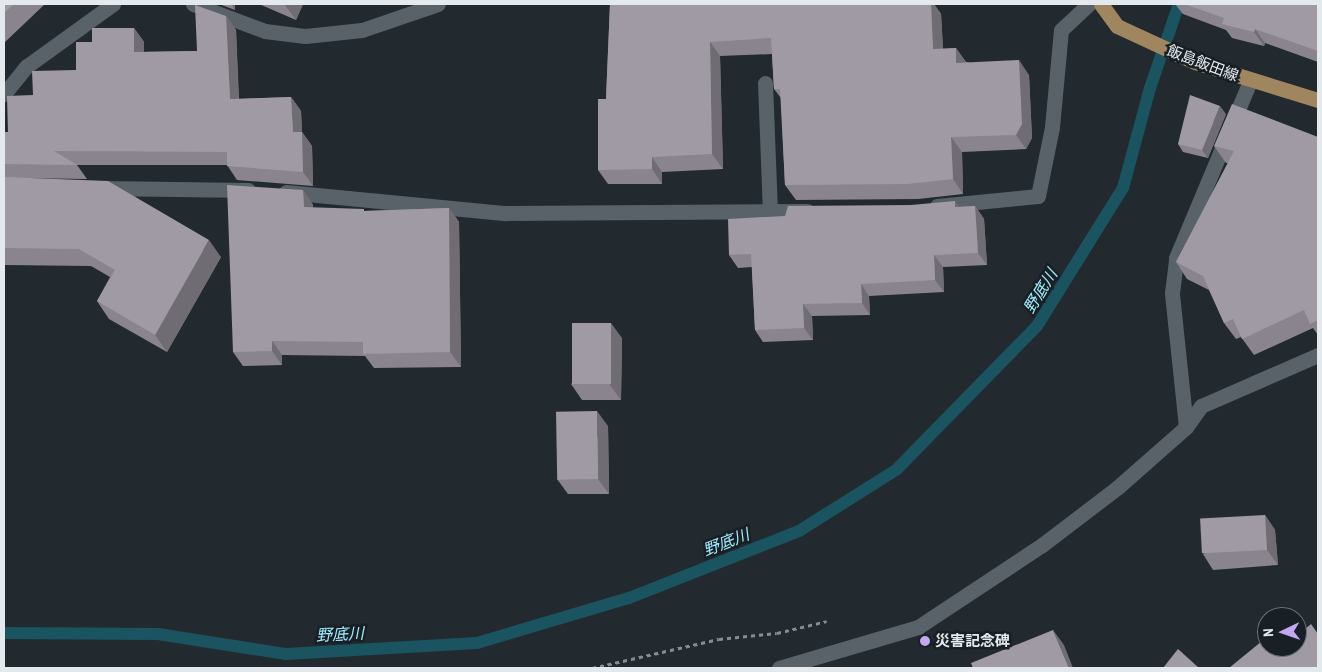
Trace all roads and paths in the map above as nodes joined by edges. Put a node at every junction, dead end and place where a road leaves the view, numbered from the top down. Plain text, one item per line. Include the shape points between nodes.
1 (113, 4) edge
2 (192, 4) edge
3 (438, 4) edge
4 (1089, 4) edge
5 (1101, 4) edge
6 (1250, 81) junction
7 (765, 83) dead end
8 (4, 94) edge
9 (1318, 100) edge
10 (82, 188) edge
11 (919, 208) edge
12 (820, 211) edge
13 (770, 212) junction
14 (1318, 356) edge
15 (1186, 427) junction
16 (832, 620) dead end
17 (592, 668) edge
18 (779, 668) edge

1 - 8 street via 27,66
2 - 3 street via 265,31 304,36 362,30
4 - 11 street via 1062,30 1052,126 1038,196
5 - 6 main road, 飯島飯田線 via 1117,26 1195,62
6 - 9 main road, 飯島飯田線
6 - 15 street via 1176,258 1172,292
7 - 13 street
10 - 13 street via 257,190 506,214
12 - 13 street
14 - 15 street via 1201,406
15 - 18 street via 1118,487 1042,545 918,627
16 - 17 path via 777,633 719,639

